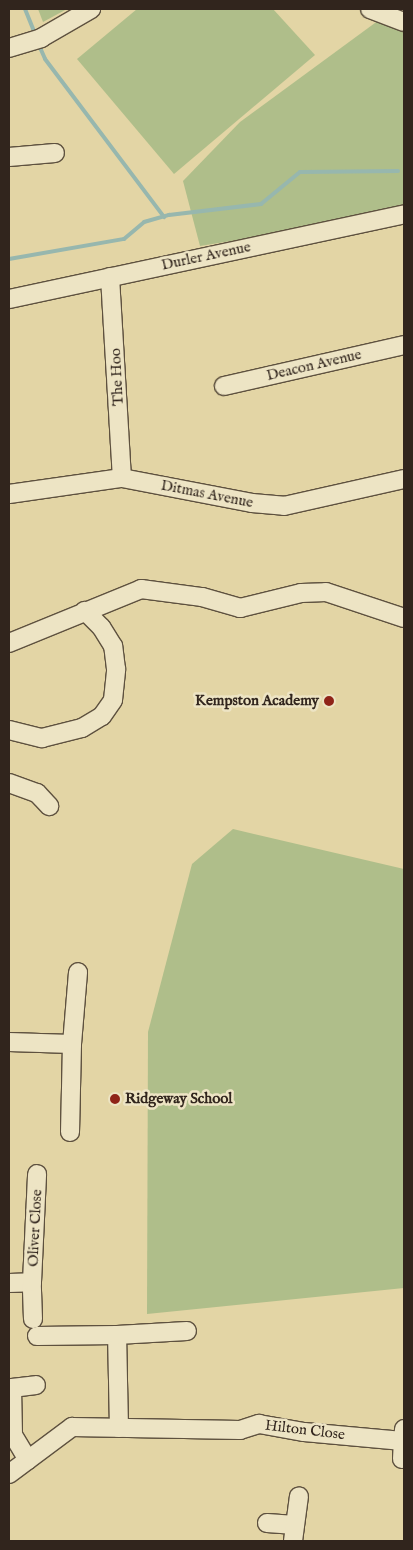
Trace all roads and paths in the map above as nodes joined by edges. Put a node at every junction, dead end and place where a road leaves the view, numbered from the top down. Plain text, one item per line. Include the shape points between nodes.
1 (91, 9) edge
2 (370, 9) edge
3 (404, 22) edge
4 (9, 48) edge
5 (55, 153) dead end
6 (9, 157) edge
7 (404, 214) edge
8 (110, 277) junction
9 (9, 299) edge
10 (404, 345) edge
11 (224, 386) dead end
12 (122, 478) junction
13 (404, 480) edge
14 (9, 494) edge
15 (85, 611) junction
16 (404, 618) edge
17 (9, 643) edge
18 (9, 730) edge
19 (9, 782) edge
20 (50, 806) dead end
21 (78, 972) dead end
22 (9, 1042) edge
23 (72, 1044) junction
24 (70, 1132) dead end
25 (37, 1174) dead end
26 (32, 1282) junction
27 (9, 1283) edge
28 (33, 1319) dead end
29 (187, 1330) dead end
30 (117, 1335) junction
31 (37, 1336) dead end
32 (36, 1385) dead end
33 (119, 1428) junction
34 (403, 1435) edge
35 (402, 1459) dead end
36 (28, 1460) junction
37 (9, 1474) edge
38 (299, 1496) dead end
39 (267, 1523) dead end
40 (294, 1533) edge

1 - 4 street via 36,40
2 - 3 street
5 - 6 street
7 - 8 street, Durler Avenue
8 - 9 street, Durler Avenue
8 - 12 street, The Hoo
10 - 11 street, Deacon Avenue
12 - 13 street, Ditmas Avenue via 284,506
12 - 14 street, Ditmas Avenue
15 - 16 street via 141,589 202,597 240,608 301,593 326,592
15 - 17 street
15 - 18 street via 113,646 116,669 113,700 102,716 82,728 42,738
19 - 20 street via 36,792
21 - 23 street
22 - 23 street
23 - 24 street
25 - 26 street, Oliver Close
26 - 27 street, Oliver Close
26 - 28 street, Oliver Close
29 - 30 street
30 - 31 street
30 - 33 street
32 - 36 street via 12,1388 13,1435
33 - 34 street, Hilton Close via 240,1430 259,1424 304,1432
33 - 36 street, Hilton Close via 72,1427
34 - 35 street, Hilton Close
36 - 37 street, Hilton Close
38 - 40 street
39 - 40 street

